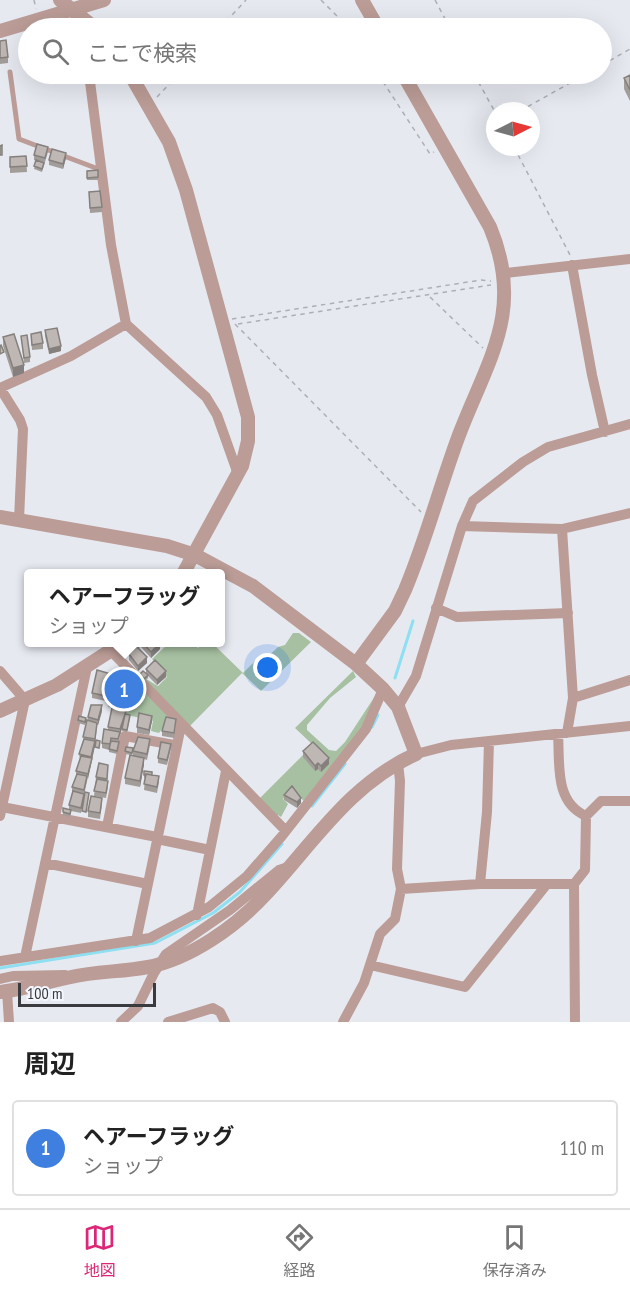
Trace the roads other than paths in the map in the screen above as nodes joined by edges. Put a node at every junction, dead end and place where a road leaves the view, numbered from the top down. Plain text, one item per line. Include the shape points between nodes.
1 (60, 0) edge
2 (104, 0) edge
3 (362, 0) edge
4 (74, 11) junction
5 (49, 18) edge
6 (76, 18) edge
7 (83, 18) edge
8 (372, 18) edge
9 (18, 27) edge
10 (0, 32) edge
11 (10, 72) dead end
12 (90, 84) edge
13 (136, 84) edge
14 (409, 84) edge
15 (101, 170) junction
16 (630, 259) edge
17 (572, 265) junction
18 (505, 273) junction
19 (126, 324) junction
20 (0, 388) edge
21 (630, 424) edge
22 (605, 432) junction
23 (238, 474) junction
24 (630, 513) edge
25 (0, 517) edge
26 (19, 520) junction
27 (462, 526) junction
28 (562, 530) junction
29 (195, 555) junction
30 (186, 569) edge
31 (221, 569) edge
32 (225, 571) edge
33 (436, 608) junction
34 (568, 613) junction
35 (118, 647) edge
36 (112, 652) junction
37 (356, 663) junction
38 (87, 667) junction
39 (0, 671) edge
40 (630, 680) edge
41 (383, 689) junction
42 (573, 698) junction
43 (25, 700) junction
44 (398, 707) junction
45 (0, 711) edge
46 (181, 726) junction
47 (630, 726) edge
48 (563, 734) junction
49 (489, 741) junction
50 (177, 746) junction
51 (416, 754) junction
52 (398, 763) junction
53 (226, 771) junction
54 (630, 801) edge
55 (1, 811) edge
56 (586, 816) junction
57 (55, 817) junction
58 (106, 827) junction
59 (286, 831) junction
60 (157, 838) junction
61 (210, 850) junction
62 (45, 863) junction
63 (148, 884) junction
64 (480, 884) junction
65 (546, 884) junction
66 (574, 884) junction
67 (401, 889) junction
68 (197, 915) junction
69 (136, 941) junction
70 (25, 957) junction
71 (5, 960) edge
72 (159, 964) junction
73 (370, 965) junction
74 (13, 976) junction
75 (73, 976) junction
76 (2, 988) edge
77 (9, 1022) edge
78 (121, 1022) edge
79 (168, 1022) edge
80 (225, 1022) edge
81 (343, 1022) edge
82 (575, 1022) edge

1 - 4 street
2 - 4 street
3 - 8 street
4 - 5 street
4 - 6 street
4 - 7 street
9 - 10 street
11 - 15 lane via 19,139
12 - 15 street
13 - 23 street via 169,142 186,190 248,417 246,454
14 - 18 street via 490,227
15 - 19 street
16 - 17 street
17 - 18 street
17 - 22 street
18 - 37 street via 503,319 492,357 459,436 411,576 395,610
19 - 20 street via 71,356
19 - 23 street via 206,397 217,415
20 - 26 street via 23,429
21 - 22 street
22 - 27 street via 548,447 523,462 473,501
23 - 29 street
24 - 28 street
25 - 26 street
26 - 29 street via 130,538
27 - 28 street
27 - 33 street
28 - 34 street
29 - 30 street
29 - 31 street
32 - 37 street via 253,586
33 - 34 street via 457,617
33 - 44 street via 416,676
34 - 42 street
35 - 36 street
36 - 38 street
36 - 46 street
37 - 41 street
38 - 43 street
38 - 57 street
39 - 43 street
40 - 42 street
41 - 44 street
41 - 59 street via 366,729
42 - 48 street
43 - 45 street
43 - 55 street
44 - 51 street
46 - 50 street
46 - 53 street
47 - 48 street
48 - 49 street
48 - 56 street via 560,787 573,810
49 - 51 street
49 - 64 street
50 - 58 street via 125,736
50 - 60 street
51 - 52 street
52 - 67 street via 397,869
52 - 72 street via 337,810 263,897 239,919 199,945
53 - 59 street
53 - 61 street
54 - 56 street via 601,801
55 - 57 street
56 - 66 street via 585,870
57 - 58 street
57 - 62 street
58 - 60 street
59 - 68 street via 217,908
60 - 61 street
60 - 63 street
61 - 68 street
62 - 63 street
62 - 70 street
63 - 69 street
64 - 65 street
64 - 67 street
65 - 66 street
65 - 73 street via 465,987
66 - 82 street
67 - 73 street via 395,919 380,934
68 - 69 street via 157,936
69 - 70 street
70 - 71 street
71 - 74 street
72 - 75 street
72 - 78 street via 138,1006
73 - 81 street
74 - 75 street
74 - 76 street
75 - 76 street
76 - 77 street
79 - 80 street via 213,1008

